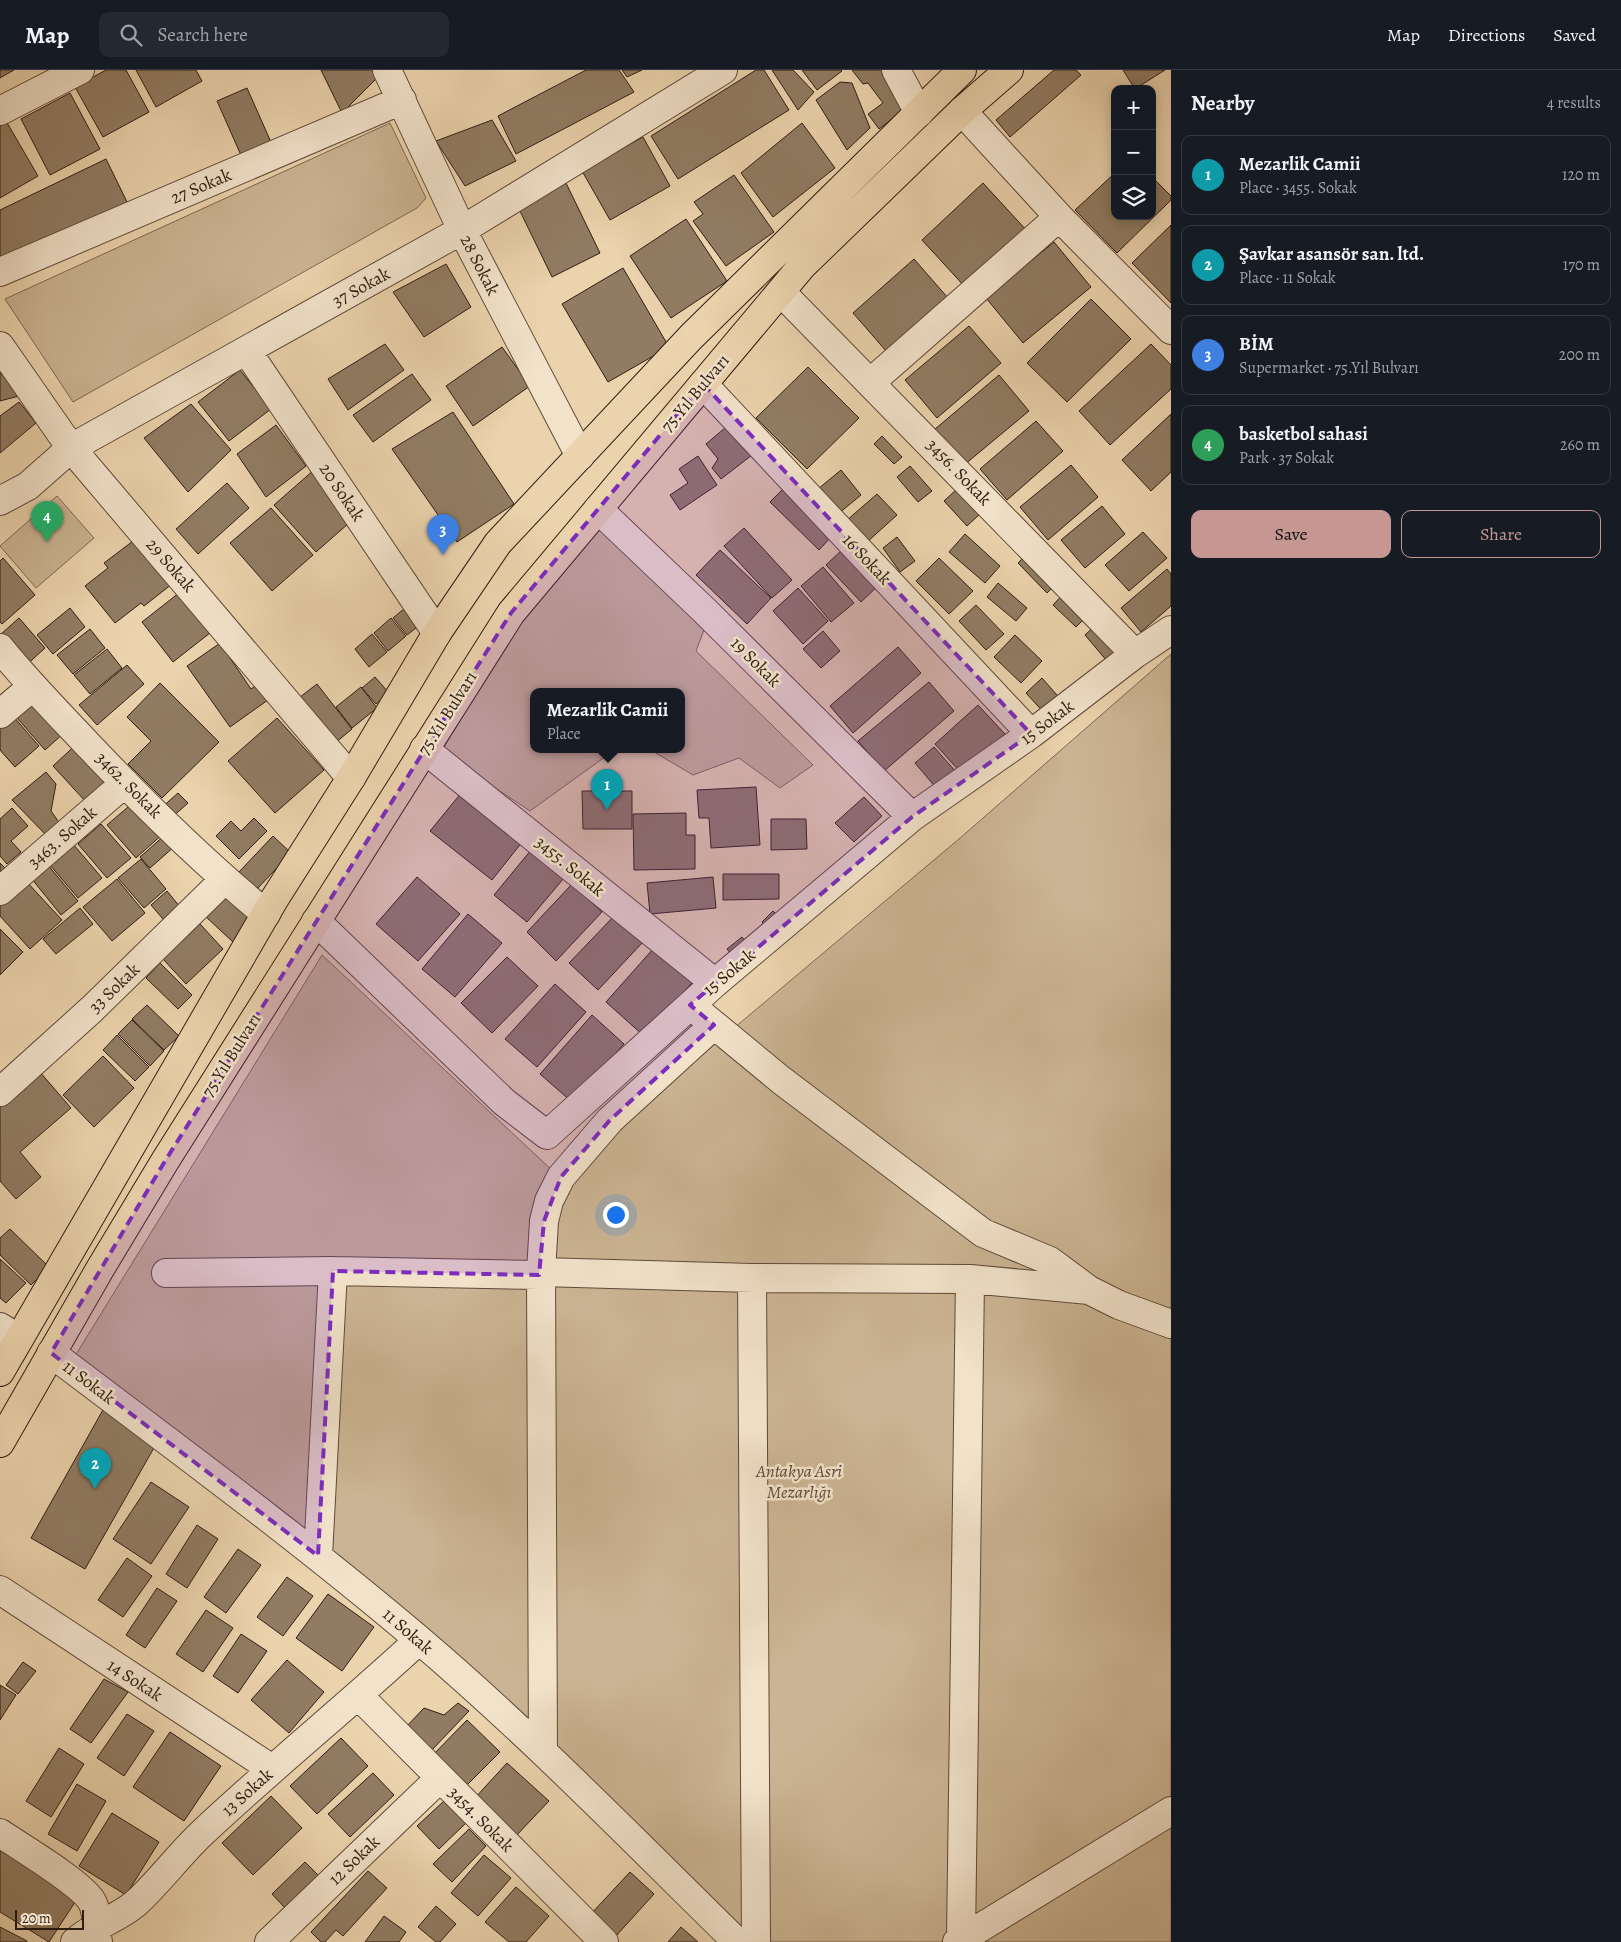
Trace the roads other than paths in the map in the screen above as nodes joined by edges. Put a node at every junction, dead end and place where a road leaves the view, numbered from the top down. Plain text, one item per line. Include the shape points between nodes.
1 (80, 70) edge
2 (388, 70) edge
3 (723, 70) edge
4 (896, 70) edge
5 (962, 70) edge
6 (1009, 70) edge
7 (402, 100) junction
8 (0, 111) edge
9 (962, 111) junction
10 (919, 113) junction
11 (1059, 217) junction
12 (462, 230) junction
13 (0, 272) edge
14 (781, 292) junction
15 (1171, 330) edge
16 (0, 346) edge
17 (246, 351) junction
18 (871, 382) junction
19 (703, 384) junction
20 (71, 448) junction
21 (580, 456) junction
22 (0, 501) edge
23 (598, 509) junction
24 (437, 633) junction
25 (1168, 637) edge
26 (0, 648) edge
27 (1136, 654) junction
28 (32, 687) junction
29 (0, 714) edge
30 (1031, 734) junction
31 (424, 749) junction
32 (351, 778) junction
33 (125, 783) junction
34 (912, 817) junction
35 (224, 880) junction
36 (0, 892) edge
37 (266, 914) junction
38 (316, 921) junction
39 (716, 982) junction
40 (690, 1005) junction
41 (714, 1025) junction
42 (0, 1092) edge
43 (333, 1271) junction
44 (540, 1272) junction
45 (166, 1273) dead end
46 (752, 1278) junction
47 (970, 1279) junction
48 (1089, 1290) junction
49 (1171, 1324) edge
50 (10, 1333) edge
51 (51, 1353) junction
52 (0, 1372) edge
53 (0, 1443) edge
54 (318, 1556) junction
55 (0, 1590) edge
56 (419, 1640) junction
57 (359, 1696) junction
58 (543, 1751) junction
59 (272, 1769) junction
60 (440, 1778) junction
61 (1171, 1811) edge
62 (0, 1833) edge
63 (90, 1937) edge
64 (959, 1941) edge
65 (269, 1942) edge
66 (604, 1942) edge
67 (737, 1942) edge
68 (756, 1942) edge

1 - 8 street
2 - 7 street, 28 Sokak
3 - 12 street, 37 Sokak
4 - 10 street
5 - 10 main road
6 - 9 main road, 75.Yıl Bulvarı
7 - 12 street, 28 Sokak
7 - 13 street, 27 Sokak
9 - 11 street
9 - 14 main road, 75.Yıl Bulvarı via 802,266
10 - 21 main road via 691,337
11 - 15 street
11 - 18 street
12 - 17 street, 37 Sokak
12 - 21 street, 28 Sokak
14 - 18 street, 3456. Sokak
14 - 19 main road, 75.Yıl Bulvarı
16 - 20 street, 29 Sokak
17 - 20 street, 37 Sokak
17 - 24 street, 20 Sokak
18 - 27 street, 3456. Sokak
19 - 23 main road, 75.Yıl Bulvarı
19 - 30 street, 16 Sokak
20 - 22 street, 37 Sokak via 28,486
20 - 32 street, 29 Sokak
21 - 24 main road via 498,543
23 - 31 main road, 75.Yıl Bulvarı via 511,613
23 - 34 street, 19 Sokak
24 - 32 main road
25 - 27 street, 15 Sokak
26 - 28 street, 3462. Sokak
27 - 30 street, 15 Sokak
28 - 29 street
28 - 33 street, 3462. Sokak
30 - 34 street, 15 Sokak
31 - 38 main road, 75.Yıl Bulvarı
31 - 39 street, 3455. Sokak
32 - 37 main road
33 - 35 street, 3462. Sokak
33 - 36 street, 3463. Sokak
34 - 39 street, 15 Sokak
35 - 37 street, 3462. Sokak
35 - 42 street, 33 Sokak via 92,1009
37 - 50 main road
38 - 40 street, 15 Sokak via 504,1102 547,1135
38 - 51 main road, 75.Yıl Bulvarı via 160,1170
39 - 40 street, 15 Sokak
40 - 41 street
41 - 44 street via 610,1120 561,1177 544,1221
41 - 48 street via 881,1158 983,1233 1050,1261
43 - 44 street
43 - 45 street
43 - 54 street
44 - 46 street
44 - 58 street
46 - 47 street
46 - 68 street
47 - 48 street
47 - 64 street
48 - 49 street
50 - 52 main road
51 - 53 main road, 75.Yıl Bulvarı
51 - 54 street, 11 Sokak
54 - 56 street, 11 Sokak
55 - 59 street, 14 Sokak
56 - 57 street, 13 Sokak
56 - 58 street, 11 Sokak
57 - 59 street, 13 Sokak
57 - 60 street, 3454. Sokak
58 - 67 street, 11 Sokak
59 - 63 street, 13 Sokak via 199,1836 134,1905
60 - 65 street, 12 Sokak
60 - 66 street, 3454. Sokak
61 - 64 street
62 - 63 street via 80,1888 92,1901 97,1913

